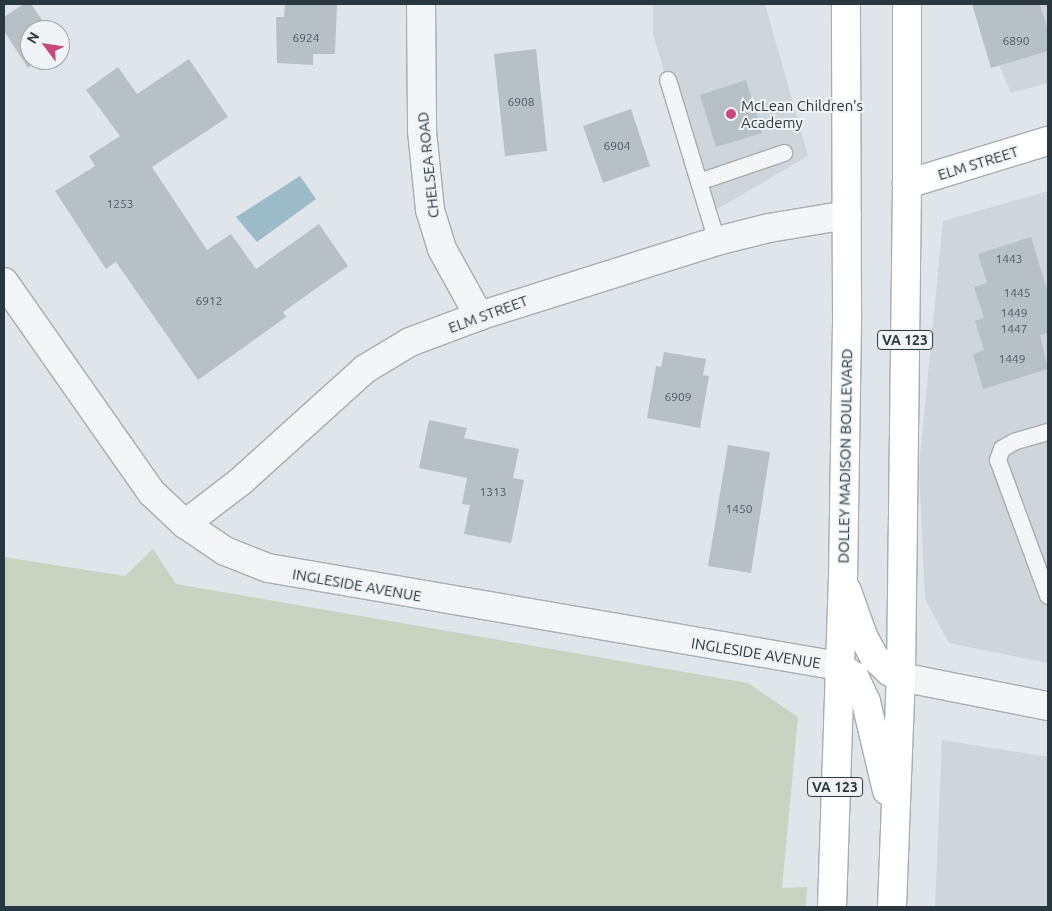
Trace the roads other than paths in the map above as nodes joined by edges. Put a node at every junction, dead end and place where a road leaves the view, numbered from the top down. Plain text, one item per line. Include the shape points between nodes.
1 (421, 4) edge
2 (846, 4) edge
3 (906, 4) edge
4 (668, 80) dead end
5 (1048, 141) edge
6 (784, 152) dead end
7 (699, 182) junction
8 (907, 184) junction
9 (848, 215) junction
10 (717, 241) junction
11 (4, 282) edge
12 (479, 316) junction
13 (1048, 432) edge
14 (185, 524) junction
15 (842, 578) junction
16 (1048, 596) edge
17 (839, 666) junction
18 (901, 677) junction
19 (1048, 706) edge
20 (895, 825) junction
21 (832, 907) edge
22 (892, 907) edge

1 - 12 street, CHELSEA ROAD via 422,131 430,210 442,249
2 - 9 main road, DOLLEY MADISON BOULEVARD / VA 123
3 - 8 main road, VA 123
4 - 7 lane
5 - 8 main road, ELM STREET
6 - 7 lane
7 - 10 lane
8 - 18 main road, VA 123
9 - 10 street, ELM STREET via 769,228
9 - 15 main road, DOLLEY MADISON BOULEVARD / VA 123
10 - 12 street, ELM STREET
11 - 14 street, INGLESIDE AVENUE via 152,493
12 - 14 street, ELM STREET via 410,342 365,369 241,481
13 - 16 lane via 1014,442 1002,449 998,460
14 - 17 street, INGLESIDE AVENUE via 225,551 268,568
15 - 17 main road, DOLLEY MADISON BOULEVARD / VA 123
15 - 18 main road via 869,648 885,668
17 - 20 main road via 854,676 866,702
17 - 21 main road, DOLLEY MADISON BOULEVARD / VA 123
18 - 19 street
18 - 20 main road, VA 123
20 - 22 main road, VA 123

